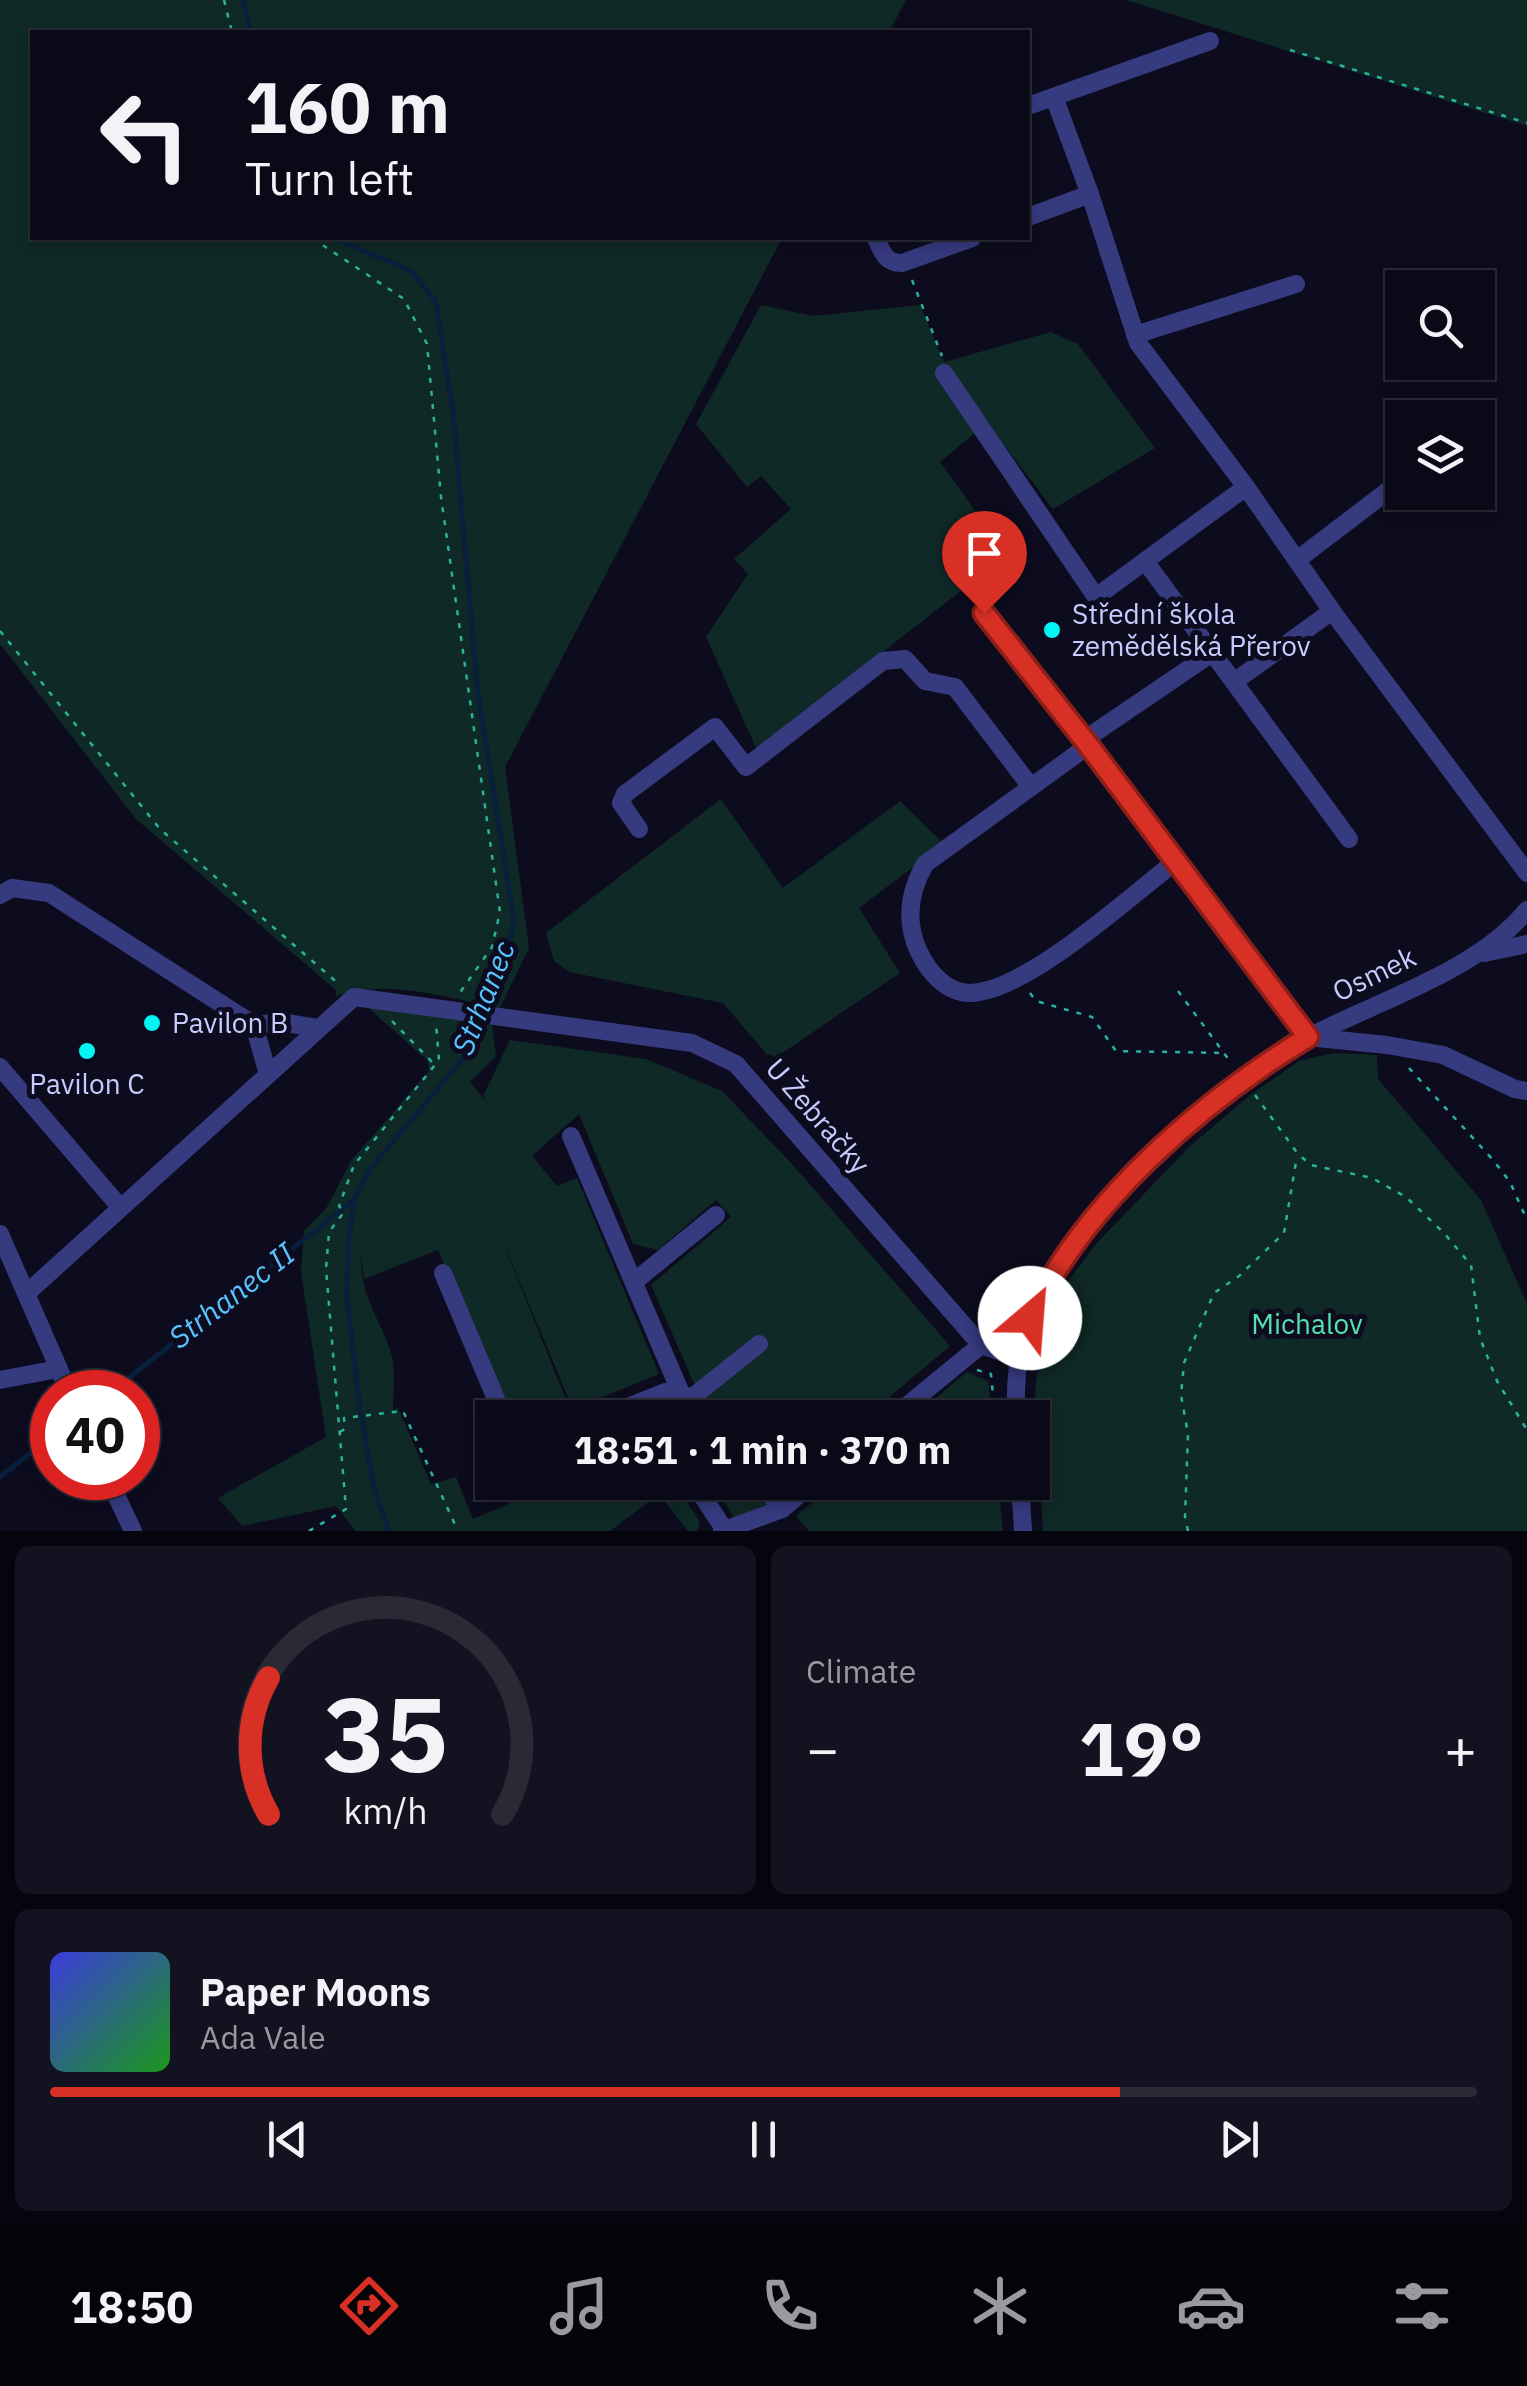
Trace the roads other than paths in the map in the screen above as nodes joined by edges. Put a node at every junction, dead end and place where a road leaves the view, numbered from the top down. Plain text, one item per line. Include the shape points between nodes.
1 (1210, 41) dead end
2 (1054, 97) junction
3 (1030, 105) edge
4 (1090, 194) junction
5 (1030, 216) edge
6 (877, 240) edge
7 (966, 240) edge
8 (1296, 284) dead end
9 (1135, 335) junction
10 (944, 372) road end
11 (1246, 487) junction
12 (1385, 493) edge
13 (1297, 560) junction
14 (1145, 561) junction
15 (1332, 611) junction
16 (984, 613) dead end
17 (1212, 653) junction
18 (1234, 682) junction
19 (1086, 743) junction
20 (1031, 787) junction
21 (639, 830) dead end
22 (1348, 839) dead end
23 (1175, 862) junction
24 (1527, 873) edge
25 (0, 895) edge
26 (1527, 910) edge
27 (1527, 944) edge
28 (1479, 954) junction
29 (254, 1025) junction
30 (318, 1028) junction
31 (1308, 1037) junction
32 (0, 1068) edge
33 (268, 1074) junction
34 (1527, 1091) edge
35 (571, 1136) dead end
36 (120, 1207) junction
37 (716, 1215) dead end
38 (0, 1234) edge
39 (443, 1273) dead end
40 (635, 1281) junction
41 (27, 1293) junction
42 (759, 1344) dead end
43 (981, 1344) junction
44 (1019, 1358) junction
45 (58, 1369) joint
46 (0, 1380) edge
47 (685, 1395) junction
48 (496, 1400) edge
49 (645, 1400) edge
50 (689, 1400) edge
51 (914, 1400) edge
52 (1017, 1400) edge
53 (119, 1500) edge
54 (704, 1500) edge
55 (775, 1500) edge
56 (793, 1500) edge
57 (1021, 1500) edge
58 (782, 1509) junction
59 (723, 1530) edge
60 (134, 1531) edge
61 (1024, 1531) edge

1 - 2 street
2 - 3 street
2 - 4 street
4 - 5 street
4 - 9 street
6 - 7 street via 892,263
8 - 9 street
9 - 11 street
10 - 14 street via 1096,597
11 - 13 street
11 - 14 street
12 - 13 street
13 - 15 street
14 - 17 street
15 - 18 street
15 - 24 street
16 - 19 street
17 - 18 street
17 - 19 street
18 - 22 street
19 - 20 street
19 - 23 street
20 - 21 street via 955,688 924,681 905,659 883,661 746,767 715,727 625,794 621,803
20 - 23 street via 926,864 914,884 914,940 922,960 947,986 968,993 1019,979
23 - 31 street
25 - 29 street via 12,888 49,894
26 - 28 street, Osmek
27 - 28 street
28 - 31 street, Osmek
29 - 30 street
29 - 33 street
30 - 33 street
30 - 43 street, U Žebračky via 354,997 692,1043 736,1064
31 - 34 street via 1443,1054
31 - 44 street, Osmek via 1243,1079 1158,1152 1084,1230 1043,1290
32 - 36 street
33 - 36 street
35 - 40 street
36 - 41 street
37 - 40 street
38 - 41 street
39 - 48 street
40 - 47 street
41 - 45 street
42 - 47 street
43 - 44 street, U Žebračky
43 - 51 street
44 - 52 street, Osmek
45 - 46 street
47 - 49 street via 665,1392
47 - 50 street
53 - 60 street
54 - 59 street
55 - 58 street
56 - 58 street
57 - 61 street
58 - 59 street

